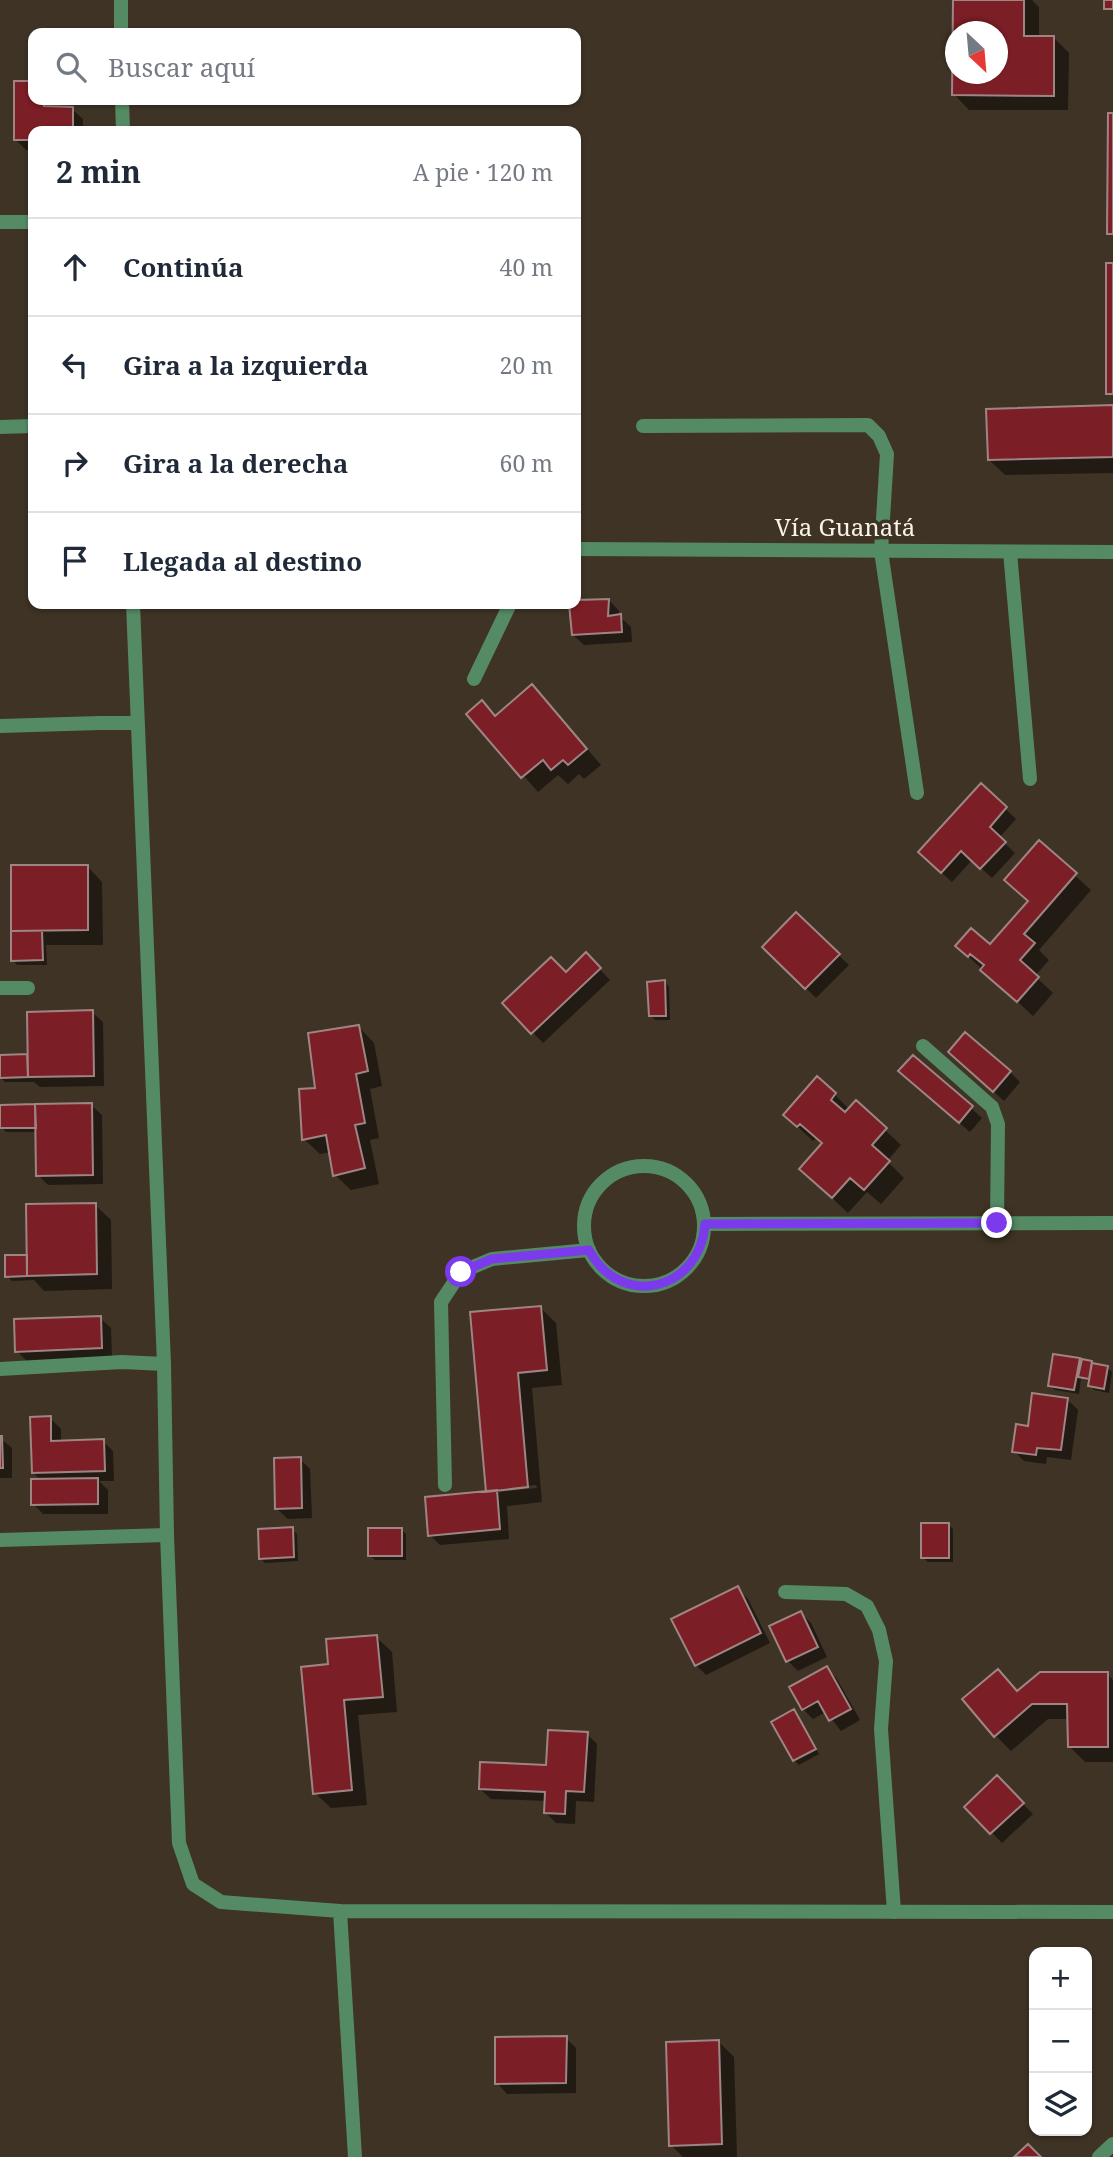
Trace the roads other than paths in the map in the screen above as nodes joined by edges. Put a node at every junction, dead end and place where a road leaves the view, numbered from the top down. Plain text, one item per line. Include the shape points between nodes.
1 (121, 0) edge
2 (121, 28) edge
3 (122, 105) edge
4 (123, 126) edge
5 (0, 222) edge
6 (28, 222) edge
7 (28, 426) edge
8 (643, 426) dead end
9 (0, 427) edge
10 (581, 549) edge
11 (881, 551) junction
12 (1010, 552) junction
13 (1113, 552) edge
14 (133, 609) edge
15 (508, 609) edge
16 (474, 679) dead end
17 (138, 723) junction
18 (0, 726) edge
19 (1030, 779) dead end
20 (917, 793) dead end
21 (0, 988) edge
22 (28, 988) dead end
23 (923, 1046) dead end
24 (997, 1223) junction
25 (1113, 1223) edge
26 (705, 1224) junction
27 (589, 1250) junction
28 (164, 1364) junction
29 (0, 1369) edge
30 (445, 1485) dead end
31 (167, 1535) junction
32 (0, 1540) edge
33 (785, 1592) dead end
34 (341, 1911) junction
35 (894, 1912) junction
36 (1113, 1912) edge
37 (1113, 2144) edge
38 (355, 2157) edge
39 (1099, 2157) edge

1 - 2 street
3 - 4 street
5 - 6 street
7 - 9 street
8 - 11 street via 867,425 879,436 887,454
10 - 11 street, Vía Guanatá
11 - 12 street, Vía Guanatá
11 - 20 street
12 - 13 street, Vía Guanatá
12 - 19 street
14 - 17 street
15 - 16 street
17 - 18 street
17 - 28 street
21 - 22 street
23 - 24 street via 992,1107 998,1124
24 - 25 street
24 - 26 street
26 - 27 street via 701,1247 688,1267 658,1284 622,1282 603,1269
26 - 27 street via 698,1198 682,1178 658,1167 631,1167 607,1178 590,1199 584,1224
27 - 30 street via 492,1259 461,1272 441,1302
28 - 29 street
28 - 31 street
31 - 32 street
31 - 34 street via 179,1843 193,1884 220,1902
33 - 35 street via 846,1594 867,1606 880,1630 886,1661 881,1729
34 - 35 street
34 - 38 street
35 - 36 street
37 - 39 street

